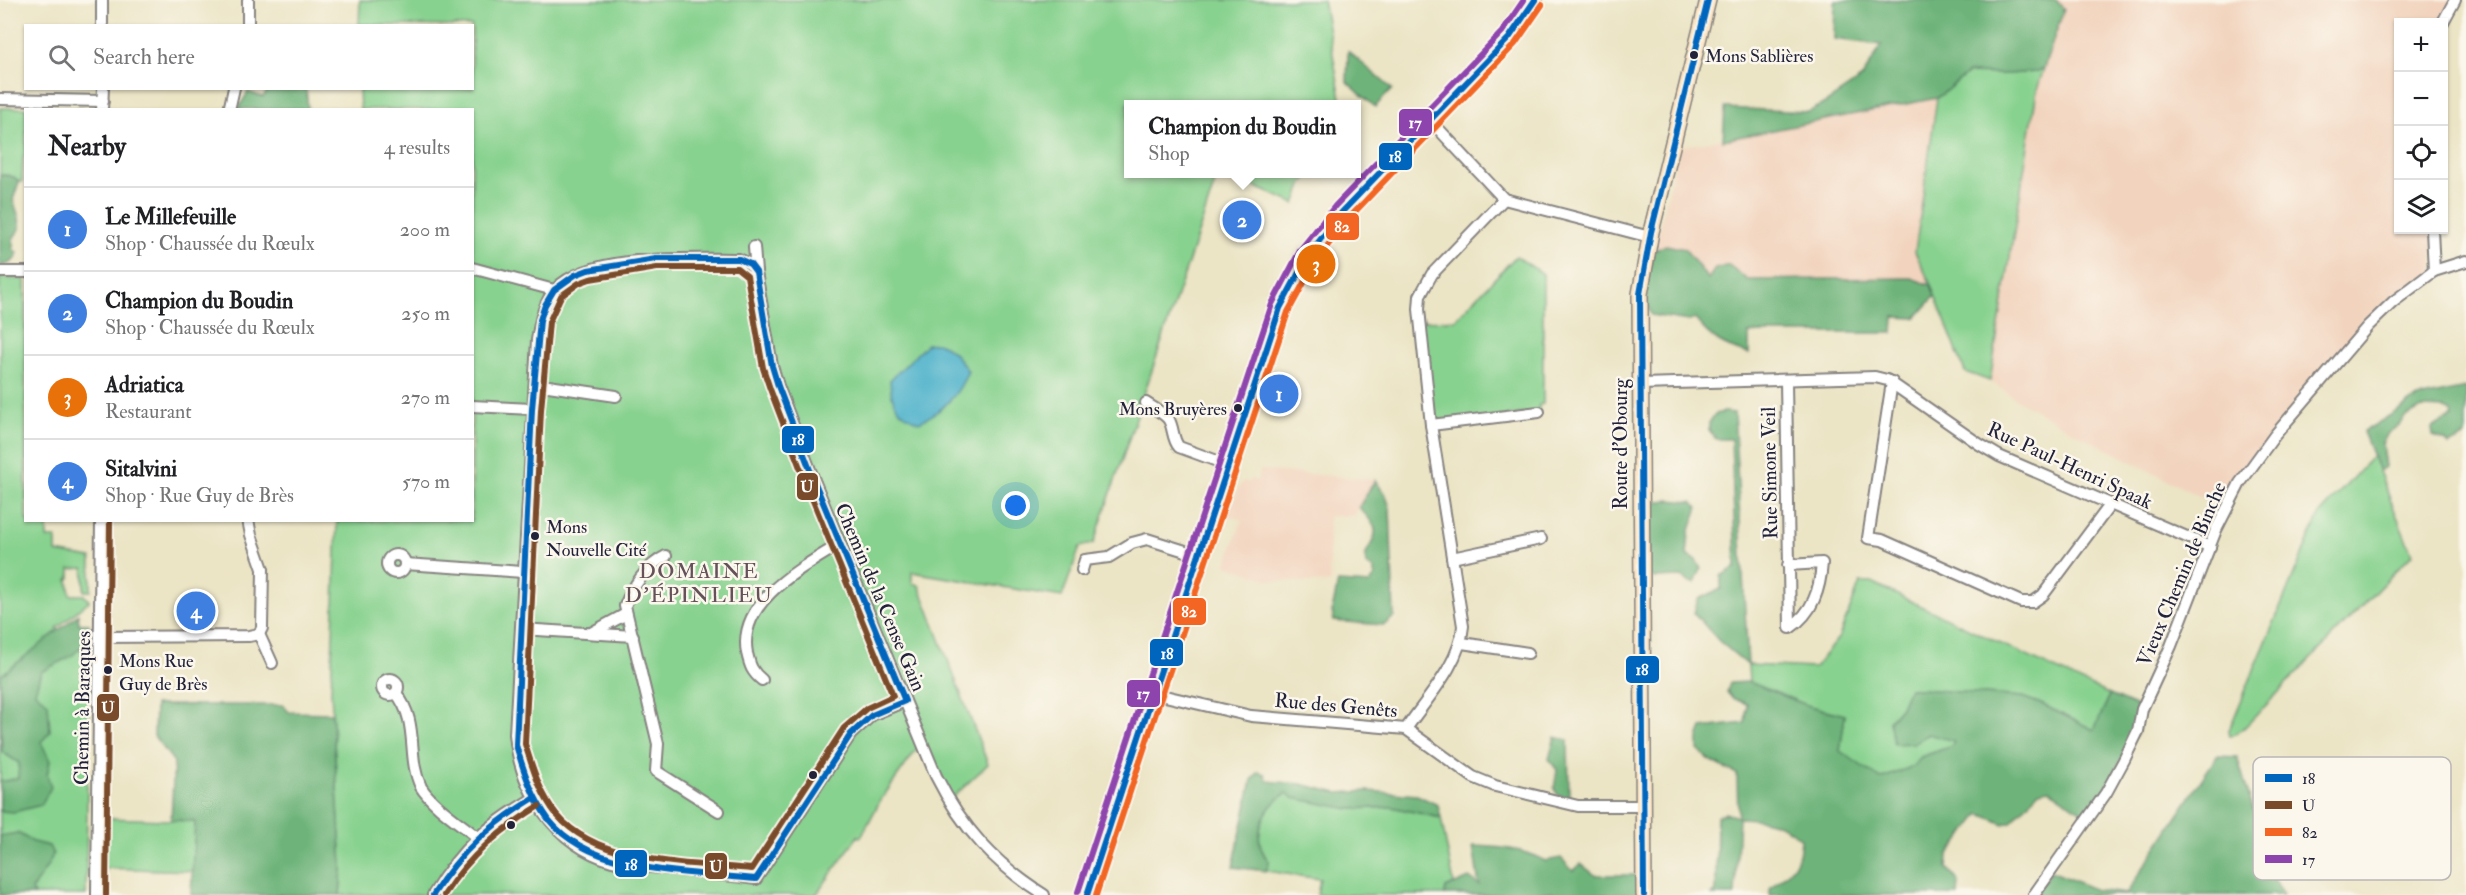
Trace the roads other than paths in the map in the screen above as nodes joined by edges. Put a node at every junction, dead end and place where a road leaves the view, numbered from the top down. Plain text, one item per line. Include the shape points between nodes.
1 (102, 0) edge
2 (248, 0) edge
3 (1535, 0) edge
4 (1708, 0) edge
5 (2455, 0) edge
6 (2445, 18) edge
7 (102, 24) edge
8 (248, 24) edge
9 (103, 90) edge
10 (234, 90) edge
11 (0, 99) edge
12 (102, 105) edge
13 (230, 108) edge
14 (1431, 121) junction
15 (1504, 199) junction
16 (2432, 234) edge
17 (1650, 237) junction
18 (754, 247) dead end
19 (2466, 261) edge
20 (474, 269) edge
21 (2434, 271) junction
22 (0, 272) edge
23 (24, 272) edge
24 (756, 272) junction
25 (554, 290) junction
26 (1786, 381) junction
27 (1892, 382) junction
28 (535, 384) junction
29 (1641, 384) junction
30 (616, 396) dead end
31 (1146, 403) dead end
32 (474, 406) edge
33 (532, 409) junction
34 (1539, 412) dead end
35 (1431, 424) junction
36 (1228, 465) junction
37 (2110, 505) junction
38 (101, 522) edge
39 (248, 522) edge
40 (1541, 539) dead end
41 (840, 544) junction
42 (2210, 547) junction
43 (1198, 555) junction
44 (666, 556) dead end
45 (1452, 558) junction
46 (405, 564) dead end
47 (1788, 565) junction
48 (1082, 570) dead end
49 (524, 572) junction
50 (626, 614) junction
51 (521, 629) junction
52 (632, 631) junction
53 (592, 632) junction
54 (259, 634) junction
55 (101, 637) junction
56 (1462, 643) junction
57 (1528, 654) dead end
58 (272, 663) dead end
59 (762, 680) dead end
60 (396, 693) dead end
61 (1152, 693) junction
62 (905, 701) junction
63 (1406, 729) junction
64 (534, 798) junction
65 (1643, 806) junction
66 (719, 811) dead end
67 (477, 837) junction
68 (97, 895) edge
69 (433, 895) edge
70 (1044, 895) edge
71 (1087, 895) edge
72 (1644, 895) edge
73 (2034, 895) edge

1 - 7 street
2 - 8 street
3 - 14 main road via 1509,38
4 - 17 main road, Route d'Obourg
5 - 6 street
9 - 12 street
10 - 13 street
11 - 12 street
14 - 15 street
14 - 36 main road via 1331,225 1297,274 1272,329
15 - 17 street
15 - 35 street via 1432,274 1420,296
16 - 21 street
17 - 29 main road, Route d'Obourg via 1641,294
18 - 24 street, Chemin de la Cense Gain
19 - 21 street, Vieux Chemin de Binche
20 - 25 street
21 - 42 street, Vieux Chemin de Binche via 2368,326 2275,435 2240,483
22 - 23 street
24 - 25 street via 739,259 656,259 588,270
24 - 41 street, Chemin de la Cense Gain via 778,386
25 - 28 street via 540,320
26 - 27 street, Rue Paul-Henri Spaak via 1875,377
26 - 29 street, Rue Paul-Henri Spaak
26 - 47 street, Rue Simone Veil
27 - 37 street, Rue Paul-Henri Spaak via 1989,450
27 - 37 street via 1868,538 1882,540 2022,602 2033,602 2043,595
28 - 30 street
28 - 33 street
29 - 65 main road, Route d'Obourg
31 - 36 street via 1170,422 1174,442 1179,447
32 - 33 street
33 - 49 street
34 - 35 street
35 - 45 street
36 - 43 main road
37 - 42 street, Rue Paul-Henri Spaak
38 - 55 street, Chemin à Baraques
39 - 54 street via 263,569
40 - 45 street
41 - 59 street via 781,582 751,620 746,632 750,668
41 - 62 street, Chemin de la Cense Gain
42 - 73 street, Vieux Chemin de Binche via 2124,760 2106,793
43 - 48 street via 1143,539 1108,557 1085,560
43 - 61 main road
44 - 50 street via 654,562 628,598
45 - 56 street
46 - 49 street
47 - 47 street, Rue Simone Veil via 1790,618 1790,628 1811,608 1822,563
49 - 51 street
50 - 52 street
50 - 53 street
51 - 53 street
51 - 64 street via 515,734 520,764
52 - 53 street
52 - 66 street via 658,744 656,771
54 - 55 street
54 - 58 street
55 - 68 street, Chemin à Baraques
56 - 57 street
56 - 63 street
60 - 67 street via 409,714 423,789
61 - 63 street, Rue des Genêts via 1251,716
61 - 71 main road
62 - 64 street via 872,715 851,734 756,879 610,860 566,836
62 - 70 street, Chemin de la Cense Gain via 936,776 960,820 986,848
63 - 65 street, Rue des Genêts via 1473,777 1495,786 1578,806
64 - 67 street
65 - 72 main road, Route d'Obourg
67 - 69 street

